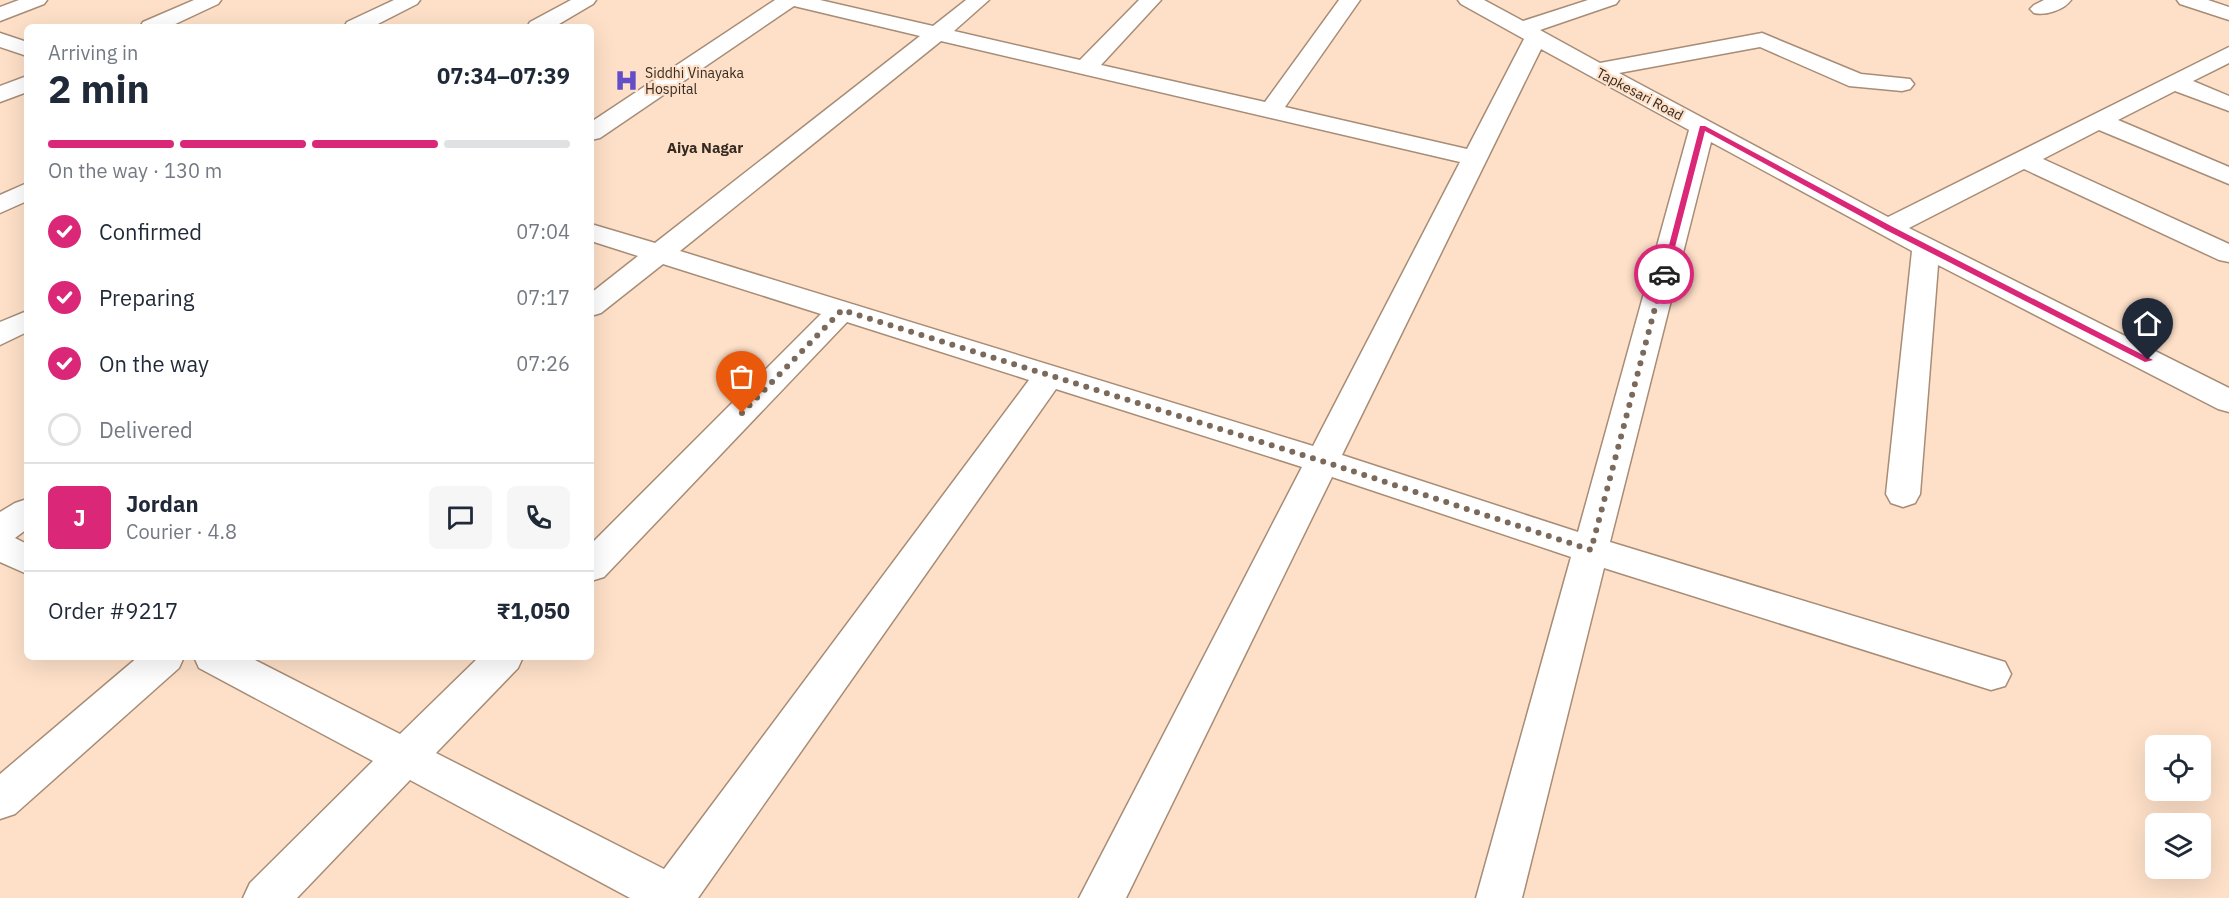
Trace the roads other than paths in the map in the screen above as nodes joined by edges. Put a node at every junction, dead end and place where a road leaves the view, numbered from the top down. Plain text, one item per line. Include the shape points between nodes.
1 (38, 0) edge
2 (211, 0) edge
3 (410, 0) edge
4 (586, 0) edge
5 (791, 0) edge
6 (979, 0) edge
7 (1151, 0) edge
8 (1350, 0) edge
9 (1468, 0) edge
10 (1610, 0) edge
11 (2061, 0) edge
12 (2187, 0) edge
13 (2041, 9) dead end
14 (2229, 14) edge
15 (0, 15) edge
16 (158, 24) edge
17 (361, 24) edge
18 (543, 24) edge
19 (939, 32) junction
20 (1529, 33) junction
21 (0, 40) edge
22 (24, 48) edge
23 (2229, 54) edge
24 (1086, 67) junction
25 (1598, 70) junction
26 (2174, 82) junction
27 (24, 84) edge
28 (1902, 84) dead end
29 (0, 95) edge
30 (2229, 104) edge
31 (1271, 110) junction
32 (2098, 121) junction
33 (1702, 127) junction
34 (594, 131) edge
35 (1475, 158) junction
36 (2023, 159) junction
37 (2229, 176) edge
38 (24, 193) edge
39 (0, 205) edge
40 (1888, 228) junction
41 (594, 233) edge
42 (1926, 247) junction
43 (658, 252) junction
44 (2229, 254) edge
45 (594, 305) edge
46 (842, 310) junction
47 (24, 322) edge
48 (0, 335) edge
49 (1049, 376) junction
50 (2229, 401) edge
51 (1322, 461) junction
52 (1903, 494) dead end
53 (24, 514) edge
54 (0, 530) edge
55 (0, 546) edge
56 (1591, 550) junction
57 (24, 558) edge
58 (594, 564) edge
59 (162, 660) edge
60 (219, 660) edge
61 (501, 660) edge
62 (1991, 674) dead end
63 (405, 758) junction
64 (0, 800) edge
65 (672, 897) edge
66 (266, 898) edge
67 (1102, 898) edge
68 (1499, 898) edge

1 - 15 street
2 - 16 street
3 - 17 street
4 - 18 street
5 - 19 street
5 - 34 street
6 - 19 street
7 - 24 street
8 - 31 street
9 - 20 street, Tapkesari Road
10 - 20 street
11 - 13 street
12 - 14 street
19 - 24 street
19 - 43 street
20 - 25 street, Tapkesari Road
20 - 35 street
21 - 22 street
23 - 26 street
24 - 31 street
25 - 28 street via 1762,40 1857,81
25 - 33 street, Tapkesari Road
26 - 30 street
26 - 32 street
27 - 29 street
31 - 35 street
32 - 36 street
32 - 37 street
33 - 40 street, Tapkesari Road
33 - 56 street
35 - 51 street
36 - 40 street
36 - 44 street
38 - 39 street
40 - 42 street, Tapkesari Road
41 - 43 street
42 - 50 street, Tapkesari Road
42 - 52 street
43 - 45 street
43 - 46 street
46 - 49 street
46 - 58 street
47 - 48 street
49 - 51 street
49 - 65 street
51 - 56 street
51 - 67 street
53 - 54 street
55 - 57 street
56 - 62 street
56 - 68 street
59 - 64 street
60 - 63 street
61 - 63 street
63 - 65 street
63 - 66 street

